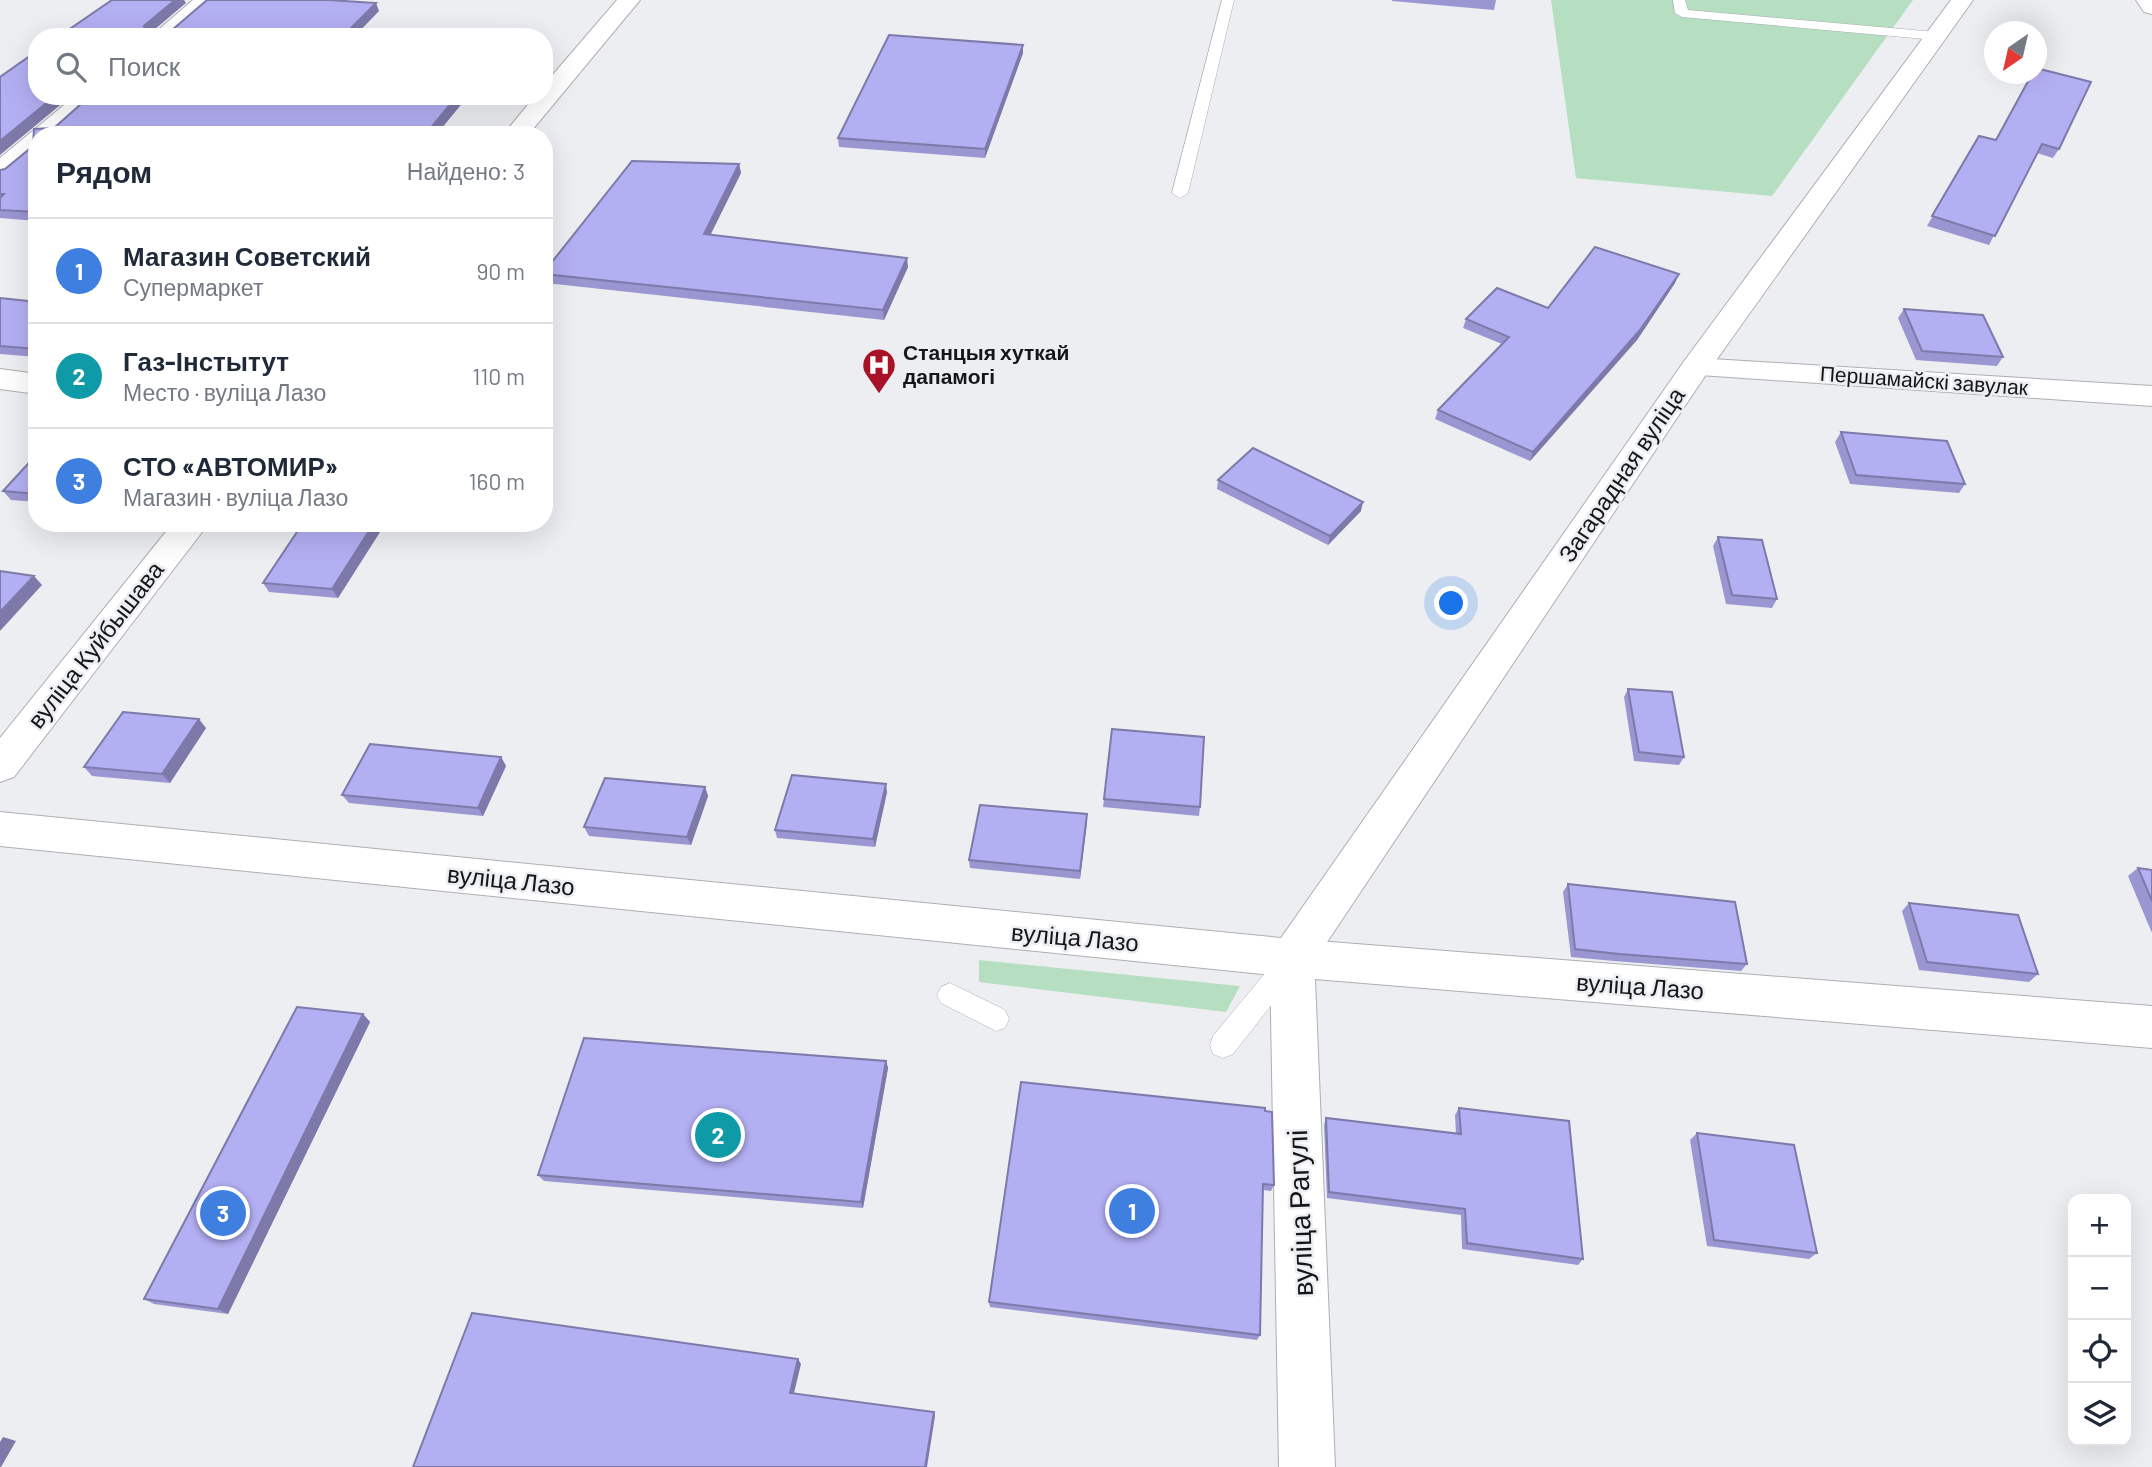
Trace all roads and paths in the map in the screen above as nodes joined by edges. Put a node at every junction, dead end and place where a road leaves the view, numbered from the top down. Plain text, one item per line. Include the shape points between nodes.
1 (206, 0) edge
2 (615, 0) edge
3 (629, 0) edge
4 (1228, 0) edge
5 (1679, 0) edge
6 (1962, 0) edge
7 (2147, 0) edge
8 (2152, 7) edge
9 (173, 28) edge
10 (1936, 36) junction
11 (553, 90) edge
12 (79, 105) edge
13 (540, 105) edge
14 (55, 126) edge
15 (523, 126) edge
16 (28, 148) edge
17 (0, 170) edge
18 (1180, 193) dead end
19 (1696, 367) junction
20 (0, 379) edge
21 (28, 383) edge
22 (2152, 396) edge
23 (185, 532) edge
24 (0, 766) edge
25 (0, 829) edge
26 (1292, 958) junction
27 (950, 995) dead end
28 (996, 1019) dead end
29 (2152, 1027) edge
30 (1223, 1045) dead end
31 (1307, 1467) edge

1 - 9 street
2 - 3 street
3 - 11 street
4 - 18 lane
5 - 10 lane via 1682,13
6 - 10 street, Загарадная вуліца
7 - 8 street
10 - 19 street, Загарадная вуліца
12 - 14 street
13 - 15 street
16 - 17 street
19 - 22 street, Першамайскі завулак
19 - 26 street, Загарадная вуліца
20 - 21 street
23 - 24 street, вуліца Куйбышава
25 - 26 street, вуліца Лазо
26 - 29 street, вуліца Лазо
26 - 30 lane
26 - 31 street, вуліца Рагулі
27 - 28 lane

